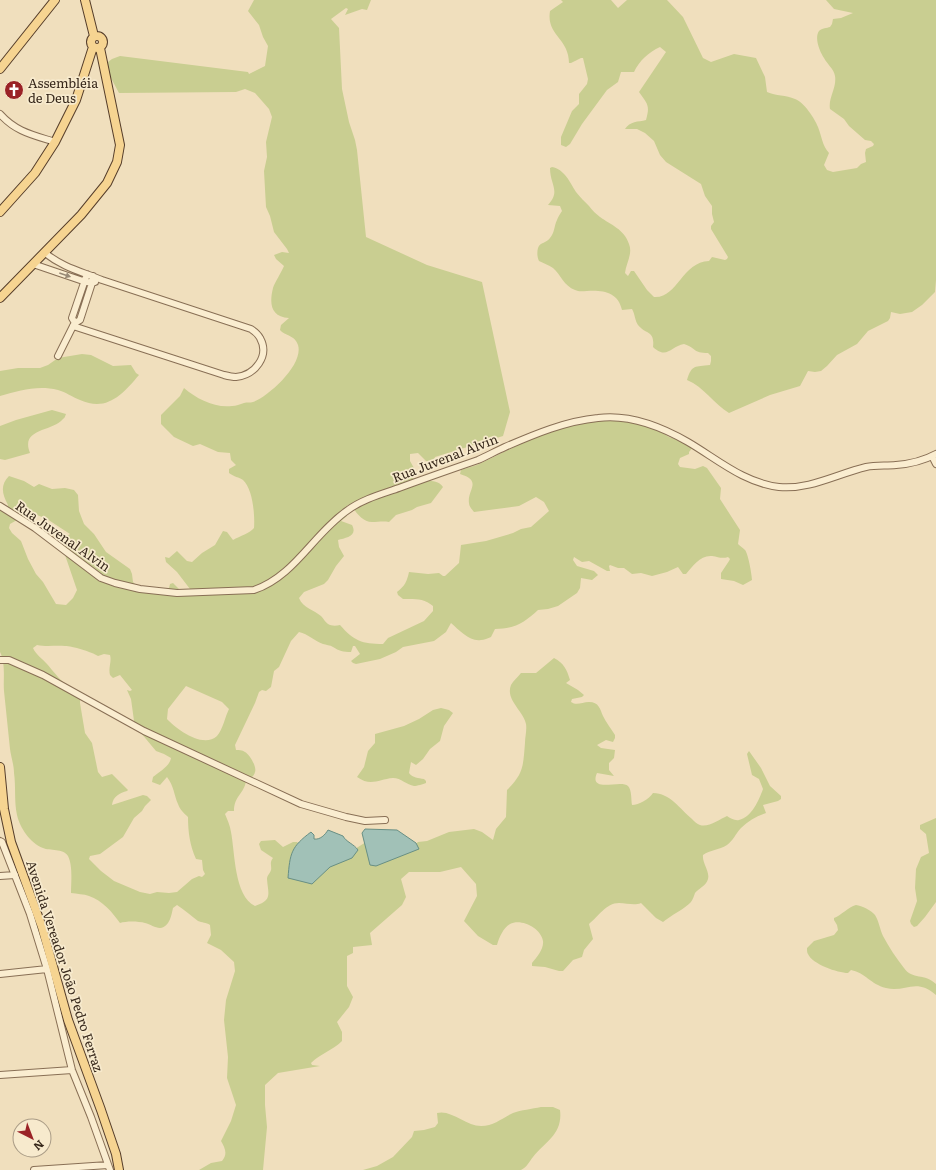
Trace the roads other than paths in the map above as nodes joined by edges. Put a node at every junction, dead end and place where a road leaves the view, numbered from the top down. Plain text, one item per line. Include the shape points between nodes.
1 (55, 0) edge
2 (85, 0) edge
3 (96, 48) junction
4 (0, 69) edge
5 (0, 114) edge
6 (55, 142) junction
7 (0, 212) edge
8 (45, 253) junction
9 (33, 264) junction
10 (87, 274) junction
11 (92, 280) junction
12 (83, 281) junction
13 (0, 298) edge
14 (74, 325) junction
15 (58, 356) dead end
16 (934, 455) edge
17 (936, 464) edge
18 (0, 506) edge
19 (0, 660) edge
20 (0, 766) edge
21 (385, 820) dead end
22 (1, 841) edge
23 (15, 875) junction
24 (0, 876) edge
25 (47, 969) junction
26 (0, 974) edge
27 (72, 1070) junction
28 (0, 1075) edge
29 (109, 1167) edge
30 (34, 1170) edge
31 (119, 1170) edge

1 - 4 main road
2 - 3 main road via 94,36 102,38 103,46
3 - 6 main road via 76,100
3 - 8 main road via 120,145 117,162 106,183 82,215
5 - 6 street via 23,132
6 - 7 main road via 35,173
8 - 9 main road
8 - 10 street via 68,268
9 -> 12 street
9 - 13 main road
10 - 11 street
10 - 12 street
11 - 12 street
11 - 14 street via 80,320
11 - 14 street via 102,280 251,329 260,338 262,358 253,370 235,377
12 - 14 street via 72,318
14 - 15 street
16 - 17 street
16 - 18 street, Rua Juvenal Alvin via 898,465 870,466 800,487 780,487 749,479 665,430 622,417 580,420 366,499 332,522 277,579 254,590 177,593 115,583 101,578 35,528
19 - 21 street via 9,660 43,675 144,732 301,804 365,821
20 - 31 main road, Avenida Vereador João Pedro Ferraz via 4,809 11,842 42,927 68,1020 116,1154
22 - 23 street
23 - 24 street
23 - 25 street
25 - 26 street
25 - 27 street
27 - 28 street
27 - 29 street
29 - 30 street

